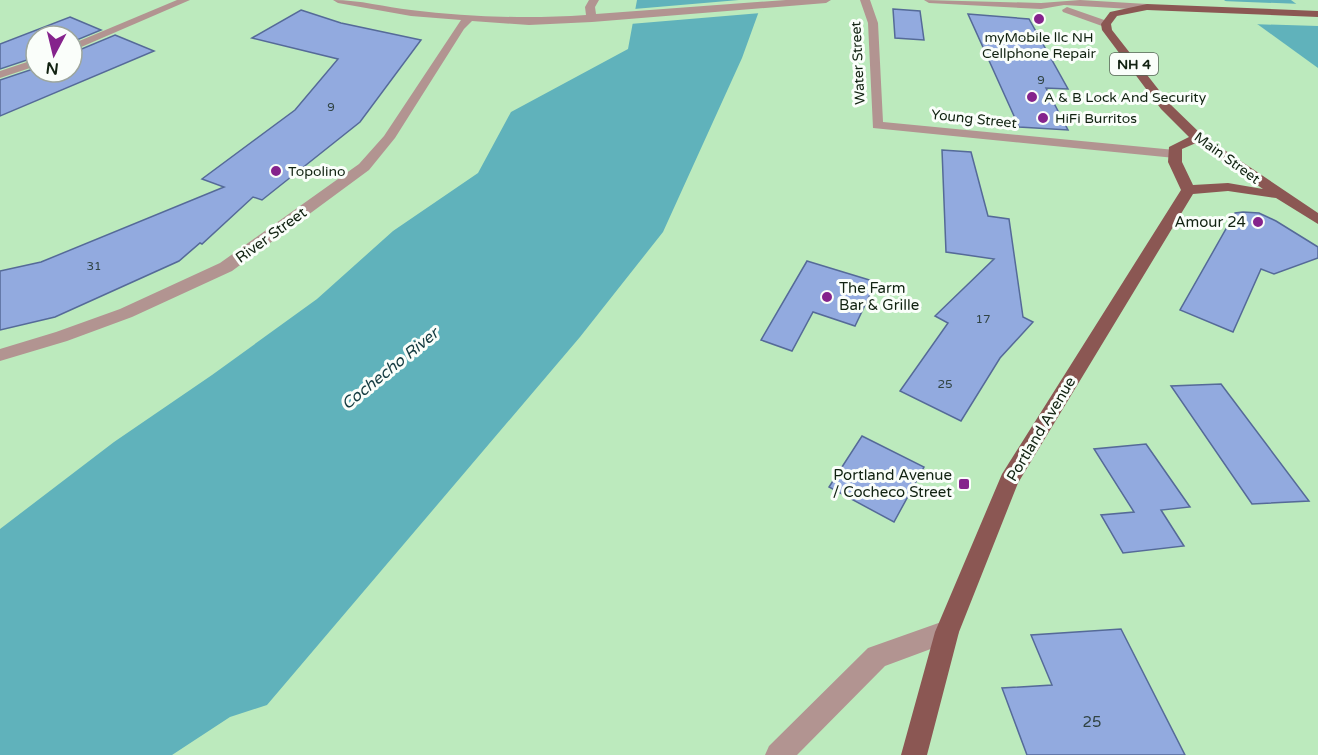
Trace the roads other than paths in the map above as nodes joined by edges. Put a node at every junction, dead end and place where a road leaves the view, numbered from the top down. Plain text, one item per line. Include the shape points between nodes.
1 (184, 0) edge
2 (338, 0) edge
3 (594, 0) edge
4 (826, 0) edge
5 (865, 0) edge
6 (929, 0) edge
7 (1041, 6) junction
8 (1147, 7) junction
9 (1318, 14) edge
10 (469, 18) junction
11 (592, 19) junction
12 (1106, 24) junction
13 (84, 43) edge
14 (24, 66) edge
15 (0, 75) edge
16 (877, 125) joint
17 (1197, 138) junction
18 (1175, 154) junction
19 (1188, 190) junction
20 (1280, 196) junction
21 (1318, 220) edge
22 (0, 355) edge
23 (947, 632) junction
24 (778, 755) edge
25 (914, 755) edge

1 - 13 street
2 - 10 street
3 - 11 street via 590,7
4 - 11 street
5 - 16 street, Water Street via 873,23
6 - 7 street
7 - 8 street via 1064,2
7 - 12 street via 1078,13
8 - 9 main road
8 - 12 main road via 1114,14
10 - 11 street via 529,22
10 - 22 street, River Street via 389,138 364,167 226,267 126,313
12 - 17 main road, Main Street / NH 4 via 1161,100
14 - 15 street
16 - 18 street, Young Street
17 - 18 main road via 1175,147
17 - 20 main road, Main Street / NH 4
18 - 19 main road
19 - 20 main road via 1228,187
19 - 23 main road, Portland Avenue via 1009,480
20 - 21 main road, Main Street / NH 4
23 - 24 street via 877,657
23 - 25 main road, Portland Avenue

